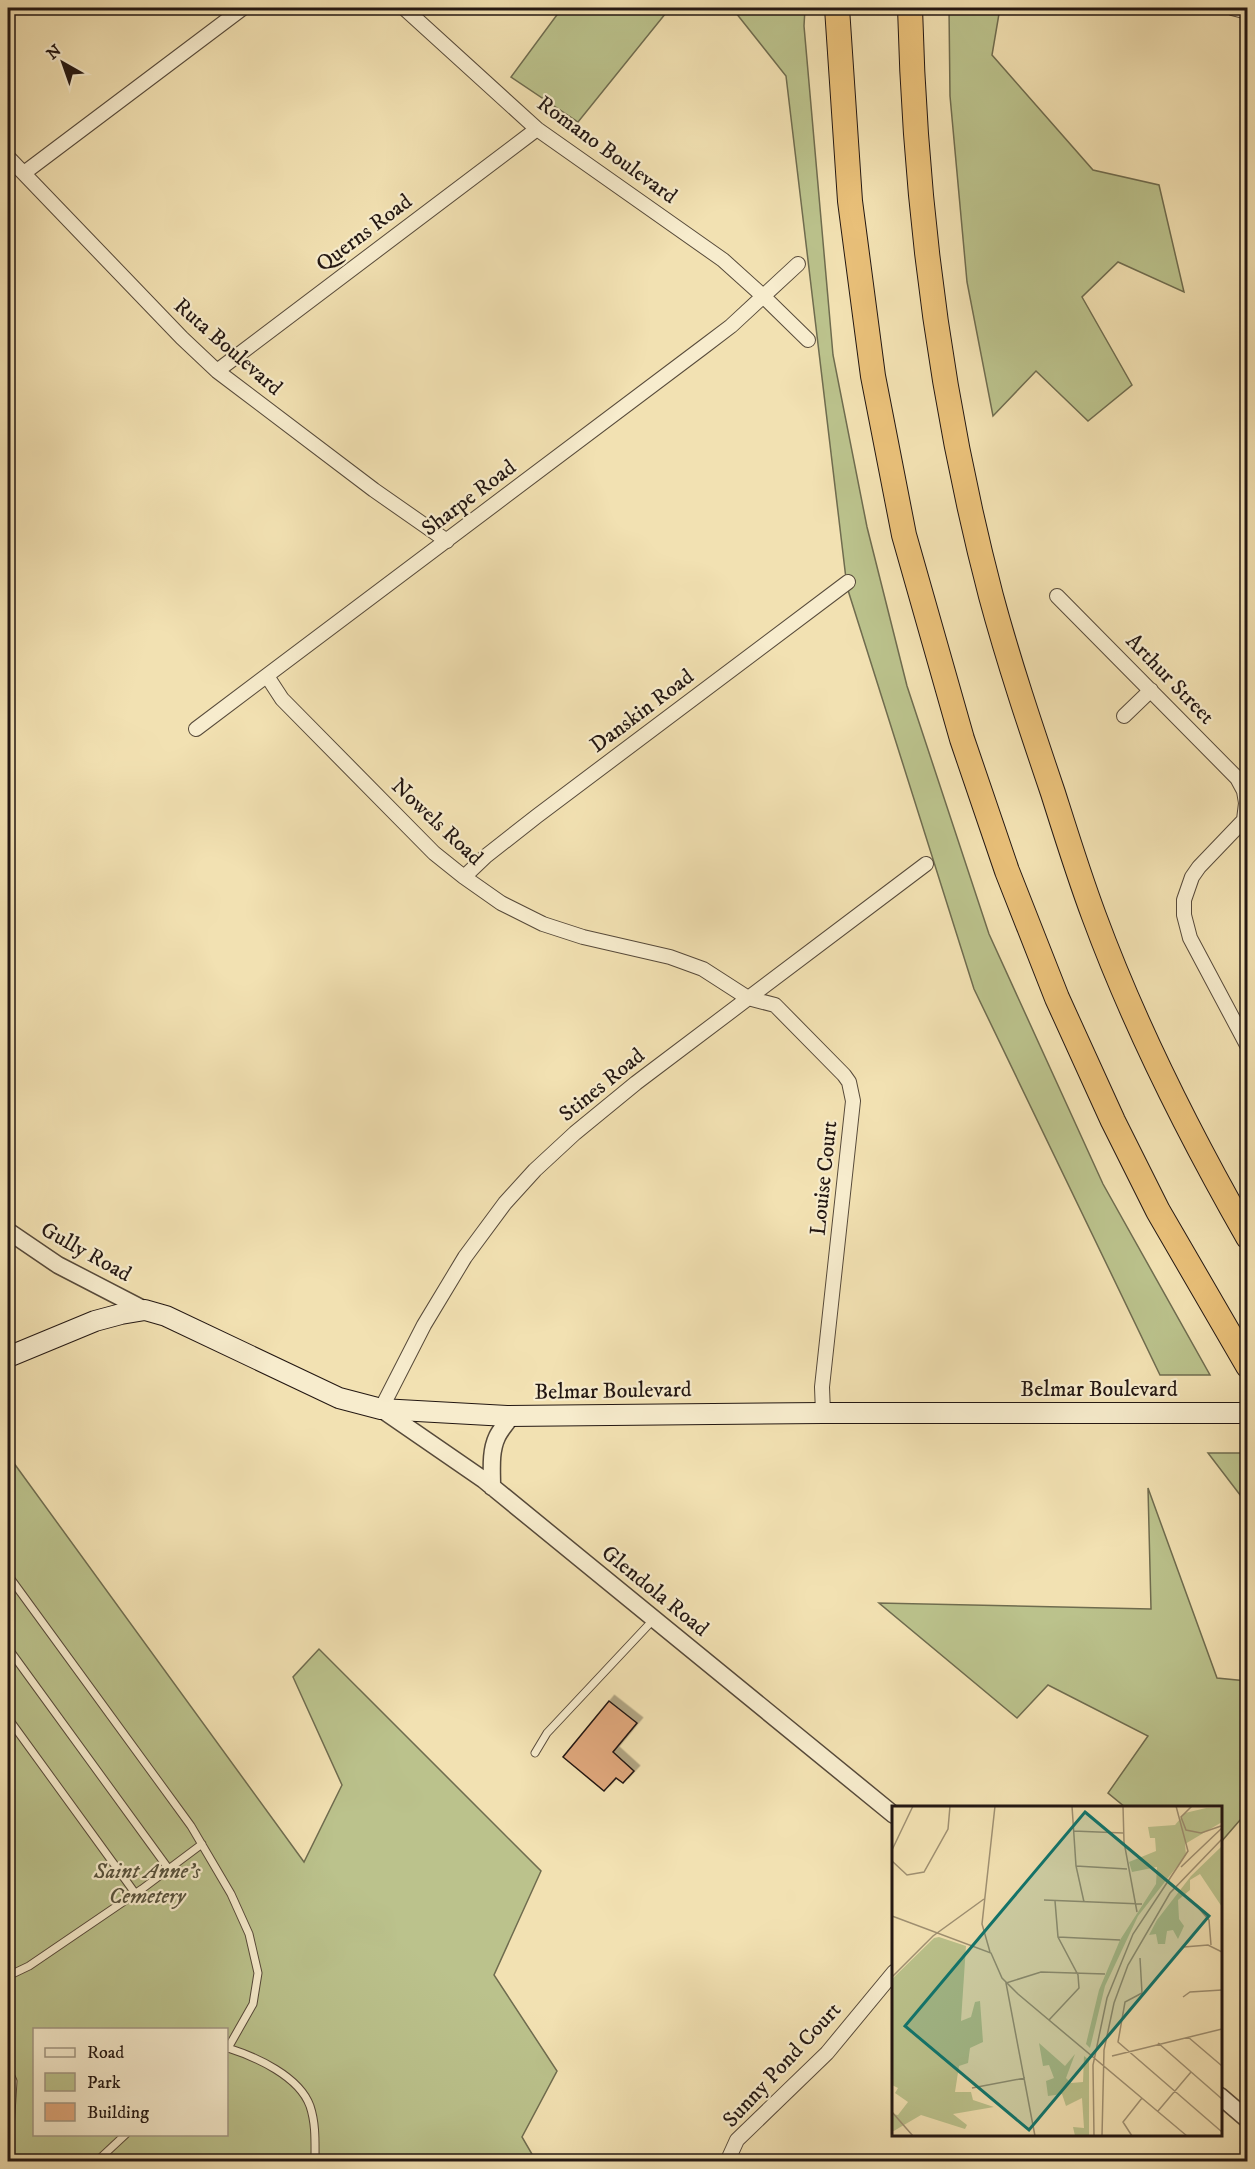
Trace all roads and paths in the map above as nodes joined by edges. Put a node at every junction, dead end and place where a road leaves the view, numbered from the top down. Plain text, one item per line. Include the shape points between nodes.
1 (243, 8) edge
2 (405, 8) edge
3 (837, 8) edge
4 (910, 8) edge
5 (1232, 8) edge
6 (1248, 12) edge
7 (537, 129) junction
8 (8, 157) edge
9 (24, 173) junction
10 (798, 264) dead end
11 (763, 296) junction
12 (808, 340) dead end
13 (217, 371) junction
14 (447, 541) junction
15 (848, 582) dead end
16 (1057, 596) dead end
17 (267, 676) junction
18 (1151, 690) junction
19 (1124, 716) dead end
20 (196, 729) dead end
21 (926, 864) dead end
22 (464, 877) junction
23 (748, 998) junction
24 (1248, 1047) edge
25 (8, 1231) edge
26 (1248, 1237) edge
27 (145, 1310) junction
28 (8, 1357) edge
29 (1248, 1366) edge
30 (381, 1409) junction
31 (823, 1413) junction
32 (1243, 1413) edge
33 (511, 1416) junction
34 (492, 1486) junction
35 (8, 1575) edge
36 (654, 1619) junction
37 (8, 1648) edge
38 (8, 1718) edge
39 (535, 1753) dead end
40 (892, 1813) edge
41 (201, 1844) junction
42 (168, 1868) junction
43 (135, 1893) junction
44 (892, 1974) edge
45 (8, 1976) edge
46 (228, 2047) edge
47 (228, 2049) edge
48 (8, 2069) edge
49 (1222, 2097) edge
50 (1248, 2120) edge
51 (124, 2136) edge
52 (8, 2162) edge
53 (96, 2162) edge
54 (315, 2162) edge
55 (727, 2162) edge

1 - 9 street
2 - 7 street, Romano Boulevard
3 - 29 highway via 850,201 873,376 904,535 962,739 1006,871 1057,999 1158,1211
4 - 26 highway via 918,166 930,269 967,492 994,605 1018,692 1094,915 1155,1060
5 - 6 street
7 - 11 street, Romano Boulevard via 723,260
7 - 13 street, Querns Road
8 - 9 street, Ruta Boulevard
9 - 13 street, Ruta Boulevard
10 - 11 street, Sharpe Road
11 - 12 street, Romano Boulevard
11 - 14 street, Sharpe Road via 731,326
13 - 14 street, Ruta Boulevard
14 - 17 street, Sharpe Road
15 - 22 street, Danskin Road via 537,816
16 - 18 street, Arthur Street
17 - 20 street, Sharpe Road
17 - 22 street, Nowels Road via 282,699 434,853
18 - 19 street
18 - 24 street, Arthur Street via 1237,778 1244,791 1244,820 1192,877 1184,900 1184,915 1190,938
21 - 23 street, Stines Road
22 - 23 street, Nowels Road via 501,903 543,924 583,938 690,964
23 - 30 street, Stines Road via 575,1132 520,1186 465,1257
23 - 31 street, Louise Court via 775,1005 844,1075 853,1093 822,1387
25 - 27 street, Gully Road via 58,1265
27 - 28 main road via 95,1321
27 - 30 main road, Belmar Boulevard via 166,1316 339,1398
30 - 33 main road, Belmar Boulevard
30 - 34 street, Glendola Road
31 - 32 main road, Belmar Boulevard
31 - 33 main road, Belmar Boulevard
33 - 34 street via 495,1444
34 - 36 street, Glendola Road
35 - 41 lane
36 - 39 lane via 547,1733
36 - 40 street, Glendola Road
37 - 42 lane
38 - 43 lane
41 - 42 lane
41 - 46 lane via 249,1934 258,1973 253,2004
42 - 43 lane
43 - 45 lane via 29,1966
44 - 55 street, Sunny Pond Court via 827,2053 737,2140
47 - 54 lane via 248,2054 283,2074 309,2103 315,2126
48 - 52 lane via 13,2082
49 - 50 street
51 - 53 lane

